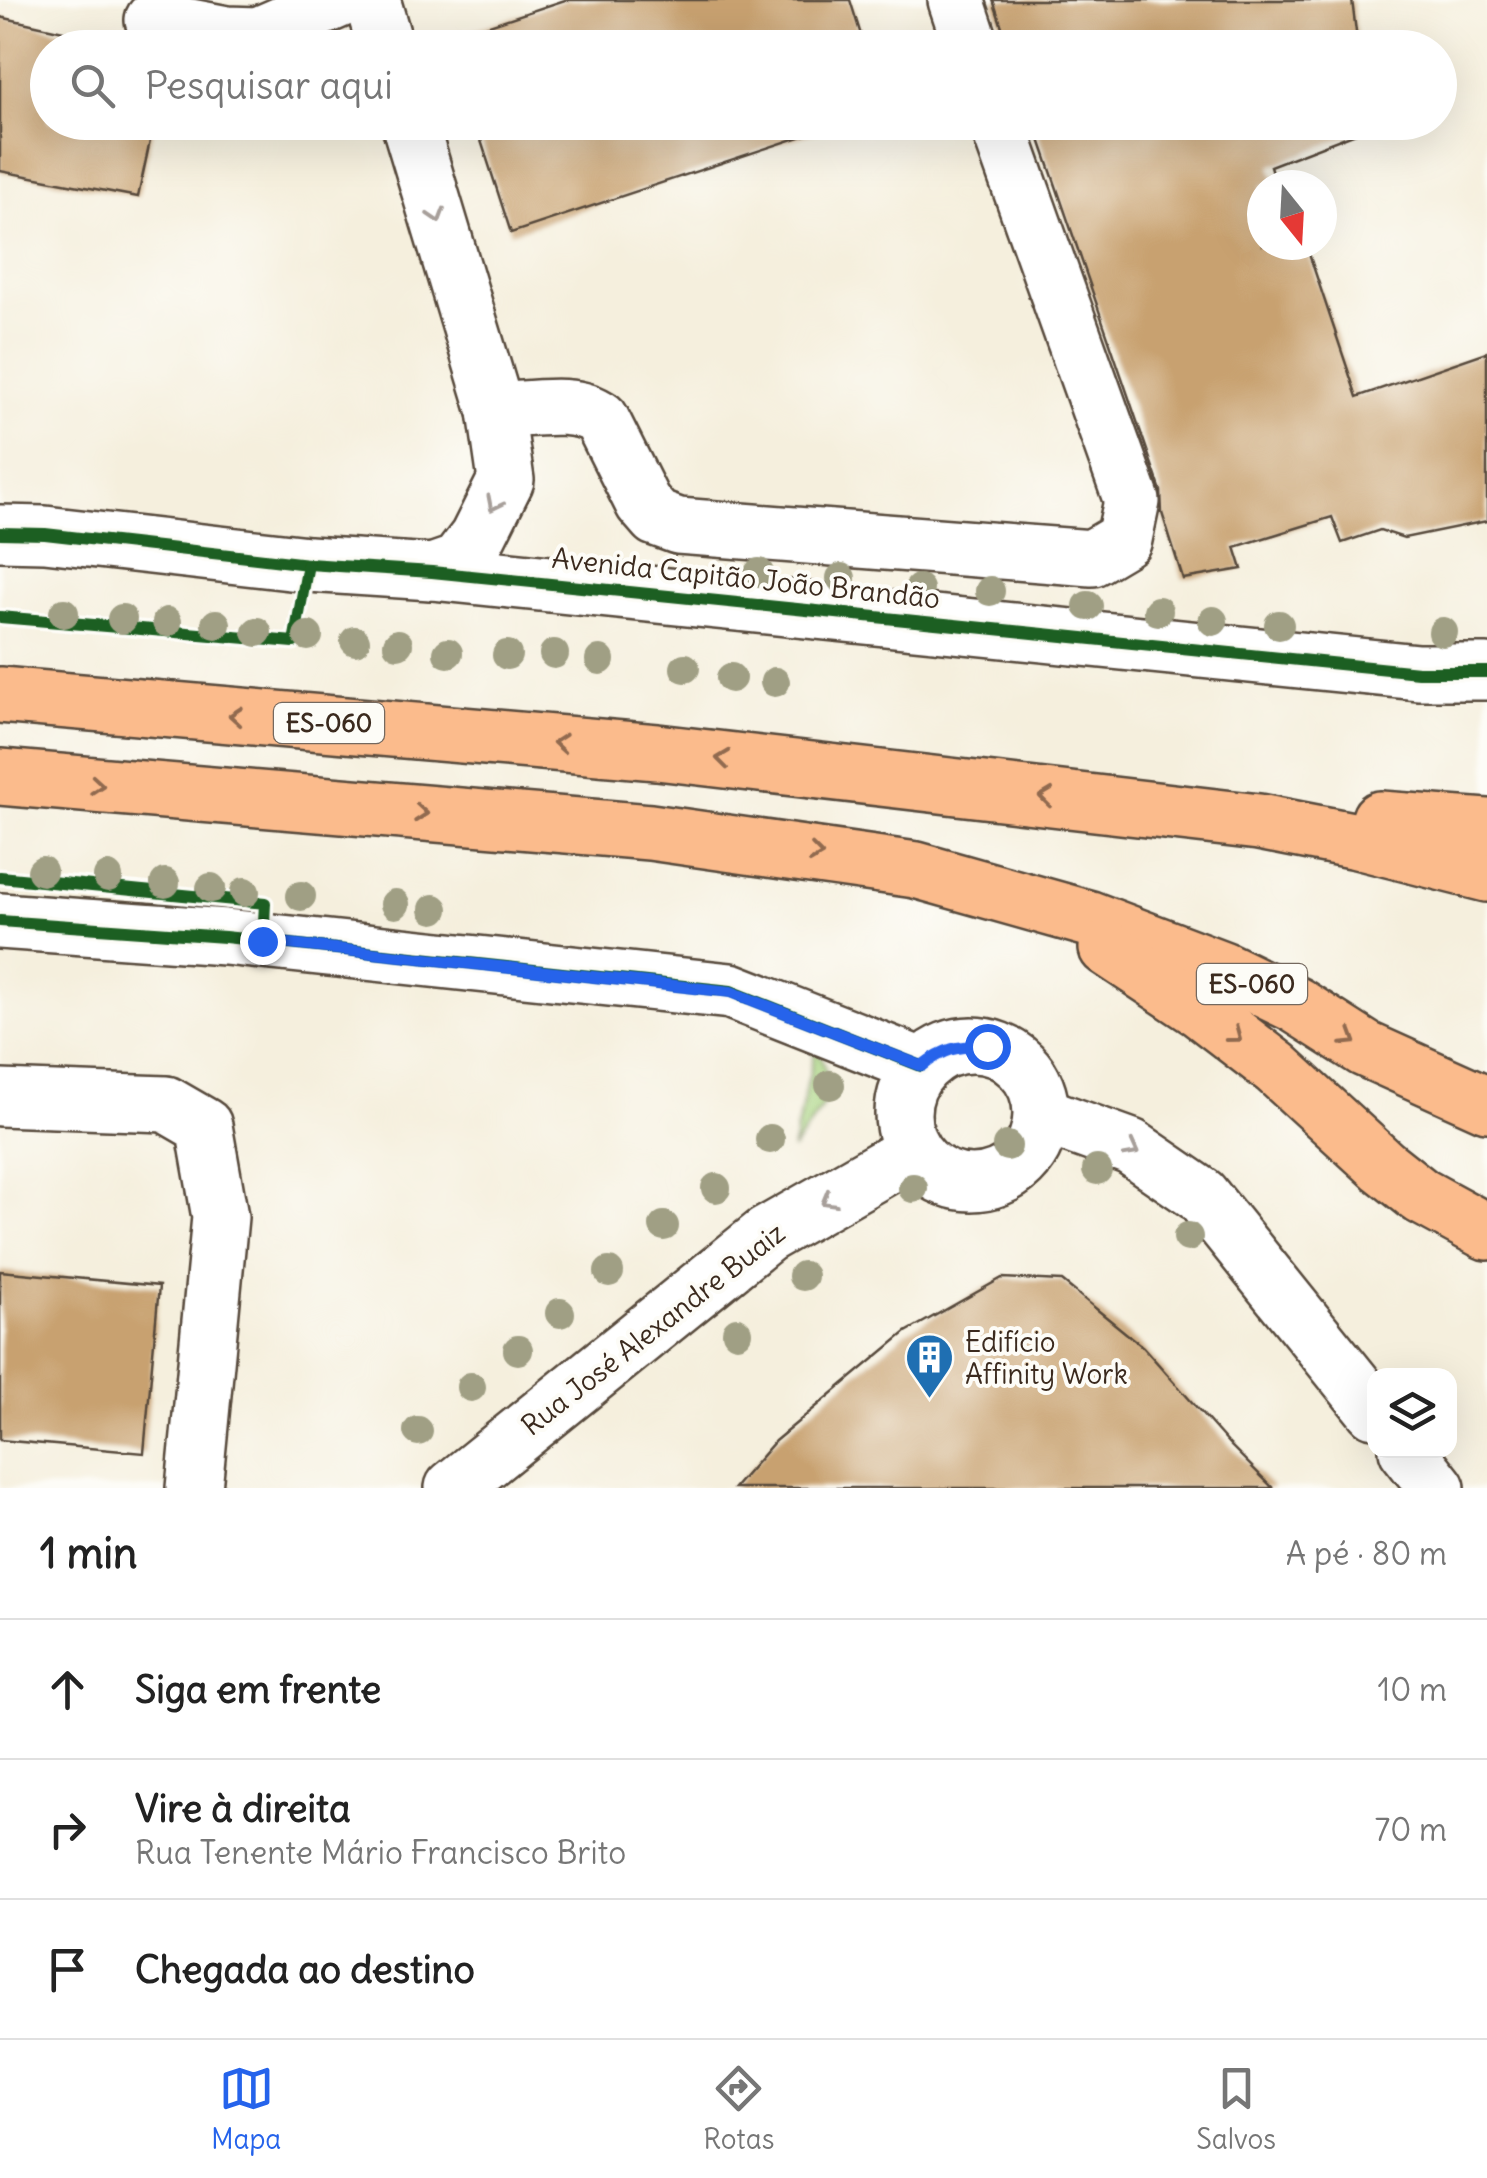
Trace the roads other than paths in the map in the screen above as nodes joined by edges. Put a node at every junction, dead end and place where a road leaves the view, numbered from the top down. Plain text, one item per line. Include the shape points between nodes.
1 (339, 0) edge
2 (372, 0) edge
3 (956, 0) edge
4 (154, 20) dead end
5 (206, 30) edge
6 (270, 30) edge
7 (381, 30) edge
8 (966, 30) edge
9 (414, 140) edge
10 (1003, 140) edge
11 (496, 411) junction
12 (0, 533) edge
13 (432, 572) junction
14 (1487, 672) edge
15 (0, 696) edge
16 (0, 777) edge
17 (1487, 796) edge
18 (1142, 808) junction
19 (1487, 827) edge
20 (1487, 874) edge
21 (1004, 892) junction
22 (0, 921) edge
23 (922, 1066) junction
24 (0, 1098) edge
25 (1487, 1104) edge
26 (1042, 1115) junction
27 (913, 1151) junction
28 (1487, 1232) edge
29 (1367, 1401) edge
30 (1413, 1458) edge
31 (194, 1488) edge
32 (452, 1488) edge
33 (1437, 1488) edge

1 - 6 street
2 - 7 street
3 - 8 street
4 - 5 street
9 -> 11 street
10 - 11 street via 1132,501 1124,539 1092,558 678,526 656,518 642,503 601,419 590,411
11 -> 13 street via 506,480 458,563
12 - 13 street, Avenida Capitão João Brandão
13 - 14 street, Avenida Capitão João Brandão via 1418,672
18 -> 15 main road, ES-060 via 658,752
16 -> 21 main road, ES-060 via 650,832 850,858
17 - 18 main road
18 - 19 main road
18 - 20 main road, ES-060 via 1357,840
21 -> 25 main road, ES-060 via 1222,969 1366,1049
21 -> 28 main road via 1200,1009 1421,1196
22 - 23 street via 244,939 731,992
23 - 26 street via 940,1051 987,1046 1027,1070
23 - 27 street via 902,1106
24 - 31 street via 166,1104 204,1126 220,1217
26 - 27 street via 1028,1156 990,1181 946,1179
26 -> 29 street via 1131,1147 1201,1195
27 -> 32 street, Rua José Alexandre Buaiz via 766,1236
30 - 33 street

